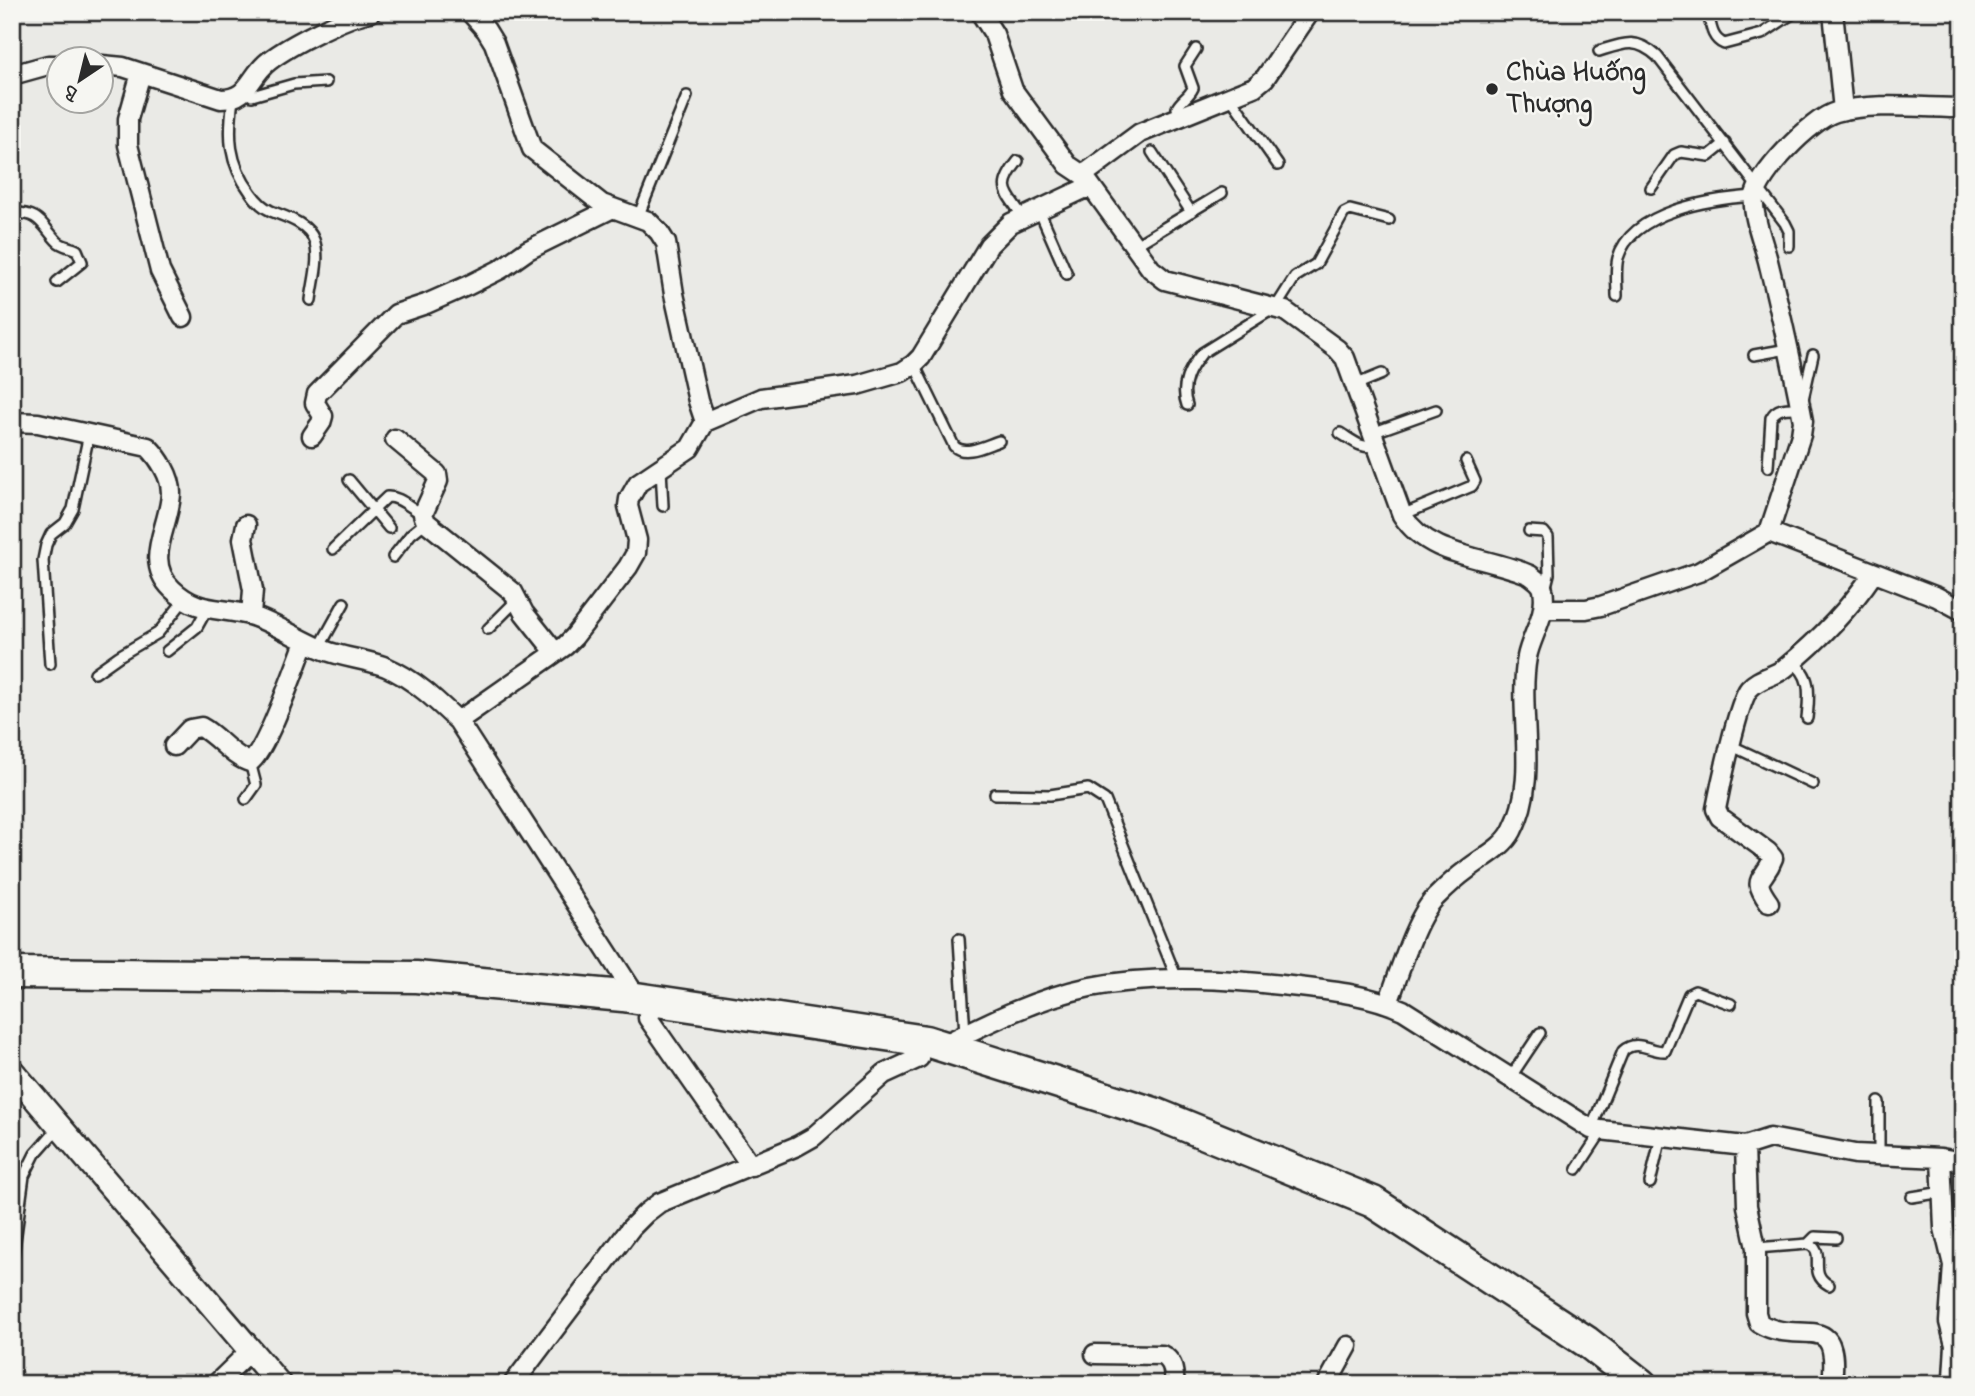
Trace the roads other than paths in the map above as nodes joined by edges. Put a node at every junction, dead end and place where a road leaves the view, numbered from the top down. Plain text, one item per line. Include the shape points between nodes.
1 (371, 12) edge
2 (470, 12) edge
3 (980, 12) edge
4 (1310, 12) edge
5 (1708, 12) edge
6 (1795, 12) edge
7 (1833, 12) edge
8 (1196, 49) dead end
9 (1599, 51) dead end
10 (46, 66) edge
11 (116, 66) edge
12 (141, 73) junction
13 (12, 75) edge
14 (326, 82) dead end
15 (239, 95) junction
16 (687, 96) dead end
17 (1230, 97) junction
18 (1963, 108) edge
19 (1843, 110) junction
20 (1180, 117) junction
21 (1725, 143) junction
22 (1152, 152) dead end
23 (1018, 161) dead end
24 (1278, 165) dead end
25 (1087, 180) junction
26 (1651, 188) dead end
27 (1756, 191) junction
28 (1222, 192) dead end
29 (611, 209) junction
30 (1191, 212) junction
31 (12, 213) edge
32 (1031, 213) junction
33 (638, 216) junction
34 (1389, 220) dead end
35 (1134, 246) junction
36 (1789, 246) dead end
37 (1067, 274) dead end
38 (58, 282) dead end
39 (1617, 296) dead end
40 (311, 300) dead end
41 (1276, 307) junction
42 (183, 317) dead end
43 (1788, 349) junction
44 (1754, 355) dead end
45 (1813, 355) dead end
46 (914, 364) junction
47 (1382, 374) dead end
48 (1354, 385) junction
49 (1187, 405) dead end
50 (1801, 408) junction
51 (1436, 410) dead end
52 (12, 422) edge
53 (705, 422) junction
54 (1340, 433) dead end
55 (89, 434) junction
56 (312, 436) dead end
57 (395, 439) dead end
58 (1374, 439) junction
59 (999, 441) dead end
60 (1466, 461) dead end
61 (661, 467) junction
62 (1768, 467) dead end
63 (349, 480) dead end
64 (663, 506) dead end
65 (374, 510) junction
66 (1402, 515) junction
67 (425, 518) junction
68 (246, 525) dead end
69 (389, 528) dead end
70 (1529, 531) dead end
71 (1769, 533) junction
72 (333, 549) dead end
73 (393, 557) dead end
74 (1873, 574) junction
75 (185, 599) junction
76 (517, 600) junction
77 (1543, 600) junction
78 (344, 603) dead end
79 (207, 609) junction
80 (1963, 611) edge
81 (251, 615) junction
82 (488, 628) dead end
83 (312, 645) junction
84 (167, 650) dead end
85 (555, 652) junction
86 (1791, 662) junction
87 (50, 664) dead end
88 (95, 673) dead end
89 (1807, 718) dead end
90 (458, 721) junction
91 (174, 746) dead end
92 (1731, 746) junction
93 (250, 762) junction
94 (1813, 784) dead end
95 (995, 794) dead end
96 (246, 799) dead end
97 (1769, 902) dead end
98 (959, 939) dead end
99 (12, 973) edge
100 (1178, 980) junction
101 (165, 981) junction
102 (12, 986) edge
103 (1388, 1003) junction
104 (1731, 1004) dead end
105 (642, 1008) junction
106 (1540, 1032) dead end
107 (942, 1046) junction
108 (12, 1071) edge
109 (1510, 1078) junction
110 (1879, 1102) dead end
111 (1116, 1109) junction
112 (59, 1126) junction
113 (1596, 1130) junction
114 (1661, 1137) junction
115 (1745, 1146) junction
116 (1879, 1154) junction
117 (1941, 1158) junction
118 (1963, 1162) edge
119 (751, 1166) junction
120 (1577, 1169) dead end
121 (1650, 1183) dead end
122 (1942, 1192) junction
123 (1912, 1197) dead end
124 (1836, 1238) dead end
125 (1808, 1244) junction
126 (1756, 1248) junction
127 (12, 1263) edge
128 (1829, 1285) dead end
129 (1348, 1346) dead end
130 (250, 1351) junction
131 (1095, 1354) dead end
132 (1953, 1377) dead end
133 (216, 1384) edge
134 (279, 1384) edge
135 (513, 1384) edge
136 (1175, 1384) edge
137 (1327, 1384) edge
138 (1611, 1384) edge
139 (1641, 1384) edge
140 (1832, 1384) edge

1 - 15 street via 344,19 270,60
2 - 29 street via 494,43 532,149
3 - 25 street via 994,34 1013,90 1068,165
4 - 17 street via 1265,78
5 - 6 lane via 1713,34 1724,44 1762,34
7 - 19 street
8 - 20 lane via 1185,66 1193,88 1177,108
9 - 21 lane via 1623,44 1647,47
10 - 13 street
11 - 12 street
12 - 15 street via 221,99
12 - 42 street via 128,119 128,145 160,271
14 - 15 lane
15 - 40 lane via 230,119 233,164 257,202 292,219 314,238 317,251
16 - 33 lane
17 - 20 street
17 - 24 lane
18 - 19 street
19 - 27 street via 1815,122 1787,149
20 - 25 street via 1131,139
21 - 26 lane via 1709,156 1674,155
21 - 27 lane
22 - 30 lane
23 - 32 lane via 1005,178 1005,190
25 - 32 street
25 - 35 street
27 - 36 lane via 1786,223
27 - 39 lane via 1689,206 1635,232 1617,260
27 - 43 street via 1754,204
28 - 30 lane
29 - 33 street
29 - 56 street via 469,285 396,314 317,394 315,403 323,416
30 - 35 lane
31 - 38 lane via 41,219 59,244 77,250 82,262
32 - 37 lane
32 - 46 street via 1000,232 989,245
33 - 53 street via 666,243
34 - 41 lane via 1350,210 1345,213 1316,264 1295,276
35 - 41 street via 1150,269 1165,280
41 - 48 street via 1337,349
41 - 49 lane via 1202,353 1183,385
43 - 44 lane
43 - 50 street
45 - 50 lane
46 - 53 street via 857,385 761,398
46 - 59 lane via 954,446 965,452
47 - 48 lane
48 - 58 street
50 - 62 lane via 1774,412
50 - 71 street via 1801,435
51 - 58 lane
52 - 55 street
53 - 61 street via 690,447
54 - 58 lane via 1369,449
55 - 75 street via 148,447 160,458 171,491 156,555 161,574
55 - 87 lane via 70,517 51,534 43,561
57 - 67 street via 437,474
58 - 66 street
60 - 66 lane via 1475,481 1472,486
61 - 64 lane
61 - 85 street via 638,483 629,499 636,553 628,567 574,637
63 - 65 lane
65 - 67 lane via 393,496
65 - 69 lane
65 - 72 lane
66 - 77 street via 1410,527 1440,547 1530,575 1541,584
67 - 73 lane
67 - 76 street via 507,586
68 - 81 street via 243,539 253,590
70 - 77 lane via 1544,532 1548,537 1549,574
71 - 74 street
71 - 77 street via 1699,572 1601,606 1586,609
74 - 80 street
74 - 86 street via 1848,607
75 - 79 street
75 - 88 lane via 158,634
76 - 82 lane
76 - 85 street
77 - 103 street via 1527,656 1521,812 1503,844 1434,898
78 - 83 lane
79 - 81 street
79 - 84 lane via 197,627
81 - 83 street
83 - 90 street via 409,679
83 - 93 street via 268,737
85 - 90 street
86 - 89 lane via 1800,667 1809,685
86 - 92 street via 1749,689
90 - 105 street
91 - 93 street via 190,729 201,727
92 - 94 lane
92 - 97 street via 1716,808 1720,817 1773,858 1758,883
93 - 96 lane via 256,785
95 - 100 lane via 1050,795 1088,789 1105,800
98 - 107 lane
99 - 101 highway
100 - 103 street via 1272,984
100 - 107 street via 1091,987 1041,1000
101 - 102 highway
101 - 105 highway
103 - 109 street
104 - 113 lane via 1695,991 1689,995 1665,1051 1637,1044 1623,1051
105 - 107 highway
105 - 119 street
106 - 109 lane
107 - 111 highway
107 - 119 street via 884,1074 813,1137
108 - 112 street
109 - 113 street
110 - 116 lane
111 - 138 highway via 1366,1220 1573,1354
111 - 139 highway via 1154,1113 1373,1202 1587,1342
112 - 127 lane via 23,1176
112 - 130 street
113 - 114 street
113 - 120 lane
114 - 115 street
114 - 121 lane
115 - 116 street via 1770,1139
115 - 126 street via 1747,1206
116 - 117 street
117 - 118 street
117 - 122 street
119 - 135 street via 659,1203 646,1213
122 - 123 lane
122 - 132 street via 1945,1236 1953,1265 1949,1322 1955,1345
124 - 125 lane via 1815,1237
125 - 126 lane
125 - 128 lane via 1816,1251 1818,1276
126 - 140 street via 1759,1323 1829,1340
129 - 137 street
130 - 133 street
130 - 134 street
131 - 136 street via 1162,1355 1173,1365

